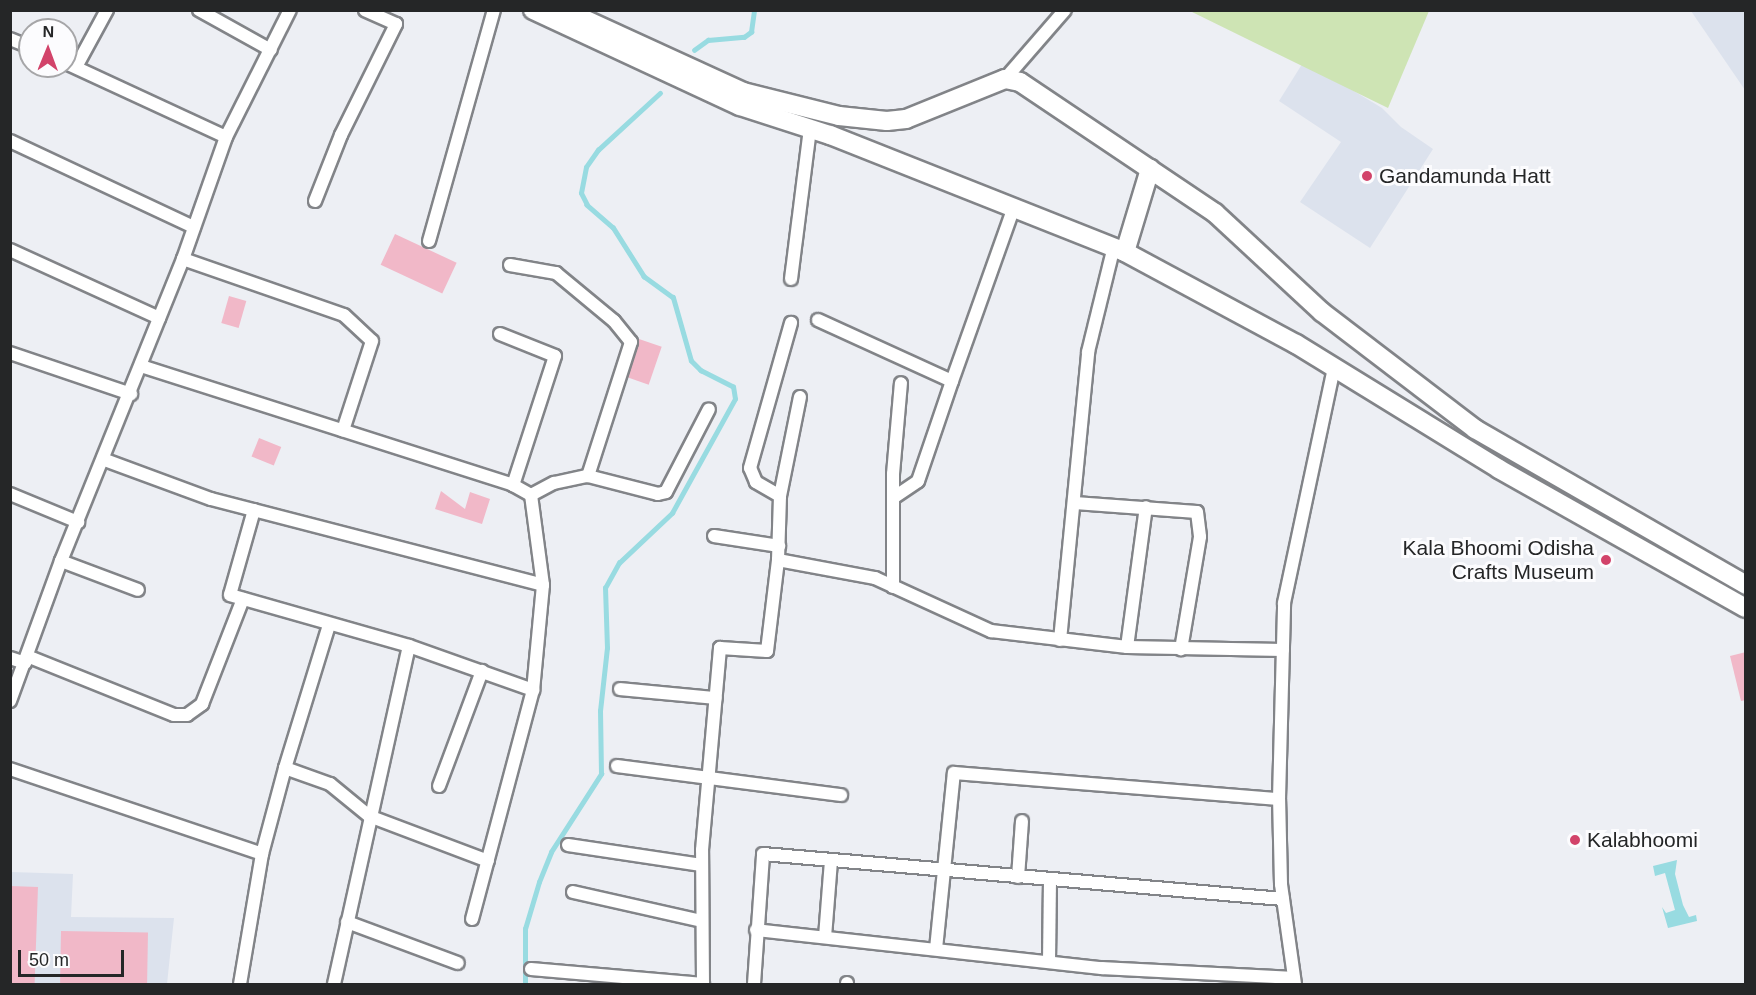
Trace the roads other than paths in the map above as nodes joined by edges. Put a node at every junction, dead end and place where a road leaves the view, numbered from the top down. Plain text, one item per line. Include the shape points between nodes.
1 (107, 10) edge
2 (199, 10) edge
3 (290, 10) edge
4 (365, 10) edge
5 (494, 10) edge
6 (533, 10) edge
7 (564, 10) edge
8 (1065, 10) edge
9 (271, 50) junction
10 (78, 54) edge
11 (78, 68) edge
12 (1005, 79) junction
13 (810, 129) junction
14 (226, 137) junction
15 (10, 141) edge
16 (1150, 169) junction
17 (315, 201) dead end
18 (1013, 210) junction
19 (194, 227) junction
20 (429, 241) dead end
21 (1119, 249) junction
22 (10, 250) edge
23 (183, 260) junction
24 (510, 266) dead end
25 (791, 279) dead end
26 (159, 318) junction
27 (819, 320) dead end
28 (791, 323) dead end
29 (500, 334) dead end
30 (10, 353) edge
31 (141, 366) junction
32 (1334, 368) junction
33 (952, 381) junction
34 (901, 383) dead end
35 (130, 394) junction
36 (800, 397) dead end
37 (709, 408) dead end
38 (343, 430) junction
39 (105, 460) junction
40 (588, 476) junction
41 (513, 484) junction
42 (531, 495) junction
43 (11, 496) edge
44 (780, 496) junction
45 (893, 498) junction
46 (1075, 503) junction
47 (1146, 507) junction
48 (254, 510) junction
49 (78, 522) junction
50 (714, 536) dead end
51 (779, 546) junction
52 (778, 560) junction
53 (61, 561) junction
54 (543, 585) junction
55 (1746, 585) edge
56 (893, 587) junction
57 (138, 590) dead end
58 (243, 599) junction
59 (1746, 609) edge
60 (329, 625) junction
61 (1060, 640) junction
62 (409, 646) junction
63 (1127, 647) junction
64 (1181, 649) junction
65 (1283, 651) junction
66 (10, 658) edge
67 (26, 660) junction
68 (482, 671) junction
69 (620, 689) dead end
70 (533, 690) junction
71 (716, 698) junction
72 (10, 701) edge
73 (617, 766) dead end
74 (285, 768) junction
75 (10, 769) edge
76 (710, 778) junction
77 (439, 786) dead end
78 (841, 795) dead end
79 (1279, 799) junction
80 (369, 816) junction
81 (1022, 822) dead end
82 (568, 845) dead end
83 (262, 854) junction
84 (831, 860) junction
85 (488, 861) junction
86 (702, 865) junction
87 (945, 869) junction
88 (1018, 877) junction
89 (1050, 880) junction
90 (573, 892) dead end
91 (1283, 899) junction
92 (472, 919) dead end
93 (702, 921) junction
94 (347, 922) junction
95 (756, 930) junction
96 (825, 938) junction
97 (936, 950) junction
98 (1049, 962) junction
99 (458, 963) dead end
100 (531, 969) dead end
101 (1294, 981) edge
102 (240, 984) edge
103 (334, 984) edge
104 (754, 984) edge

1 - 10 street
2 - 9 street
3 - 9 street
4 - 17 street via 396,24 341,135
5 - 20 street
6 - 13 main road via 740,106
7 - 12 main road via 743,92 839,116 906,119
8 - 12 street
9 - 14 street
11 - 14 street
12 - 16 main road via 1031,89
13 - 18 main road
13 - 25 street
14 - 19 street
15 - 19 street
16 - 21 main road
16 - 55 main road via 1215,213 1322,312 1475,429
18 - 21 main road
18 - 33 street
19 - 23 street
21 - 32 main road
21 - 46 street via 1088,352
22 - 26 street
23 - 26 street
23 - 38 street via 344,315 372,341
24 - 40 street via 556,273 614,321 631,342
26 - 31 street
27 - 33 street
28 - 44 street via 750,468 756,482
29 - 41 street via 555,356
30 - 35 street
31 - 35 street
31 - 38 street
32 - 59 main road via 1499,469
32 - 65 street via 1284,603
33 - 45 street via 918,482
34 - 45 street
35 - 39 street
36 - 44 street
37 - 40 street via 666,492 658,494
38 - 41 street
39 - 48 street via 211,499
39 - 49 street
40 - 42 street via 554,483
41 - 42 street
42 - 54 street
43 - 49 street
44 - 51 street
45 - 56 street
46 - 47 street
46 - 61 street
47 - 63 street
47 - 64 street via 1197,512 1201,524
48 - 54 street
48 - 58 street via 230,595
49 - 53 street
50 - 51 street
51 - 52 street
52 - 56 street via 874,578
52 - 71 street via 767,651 720,648
53 - 57 street
53 - 67 street
54 - 70 street
56 - 61 street via 991,631
58 - 60 street
58 - 67 street via 202,704 187,715 174,715
60 - 62 street
60 - 74 street
61 - 63 street
62 - 68 street
62 - 80 street
63 - 64 street
64 - 65 street
65 - 79 street
66 - 67 street
67 - 72 street
68 - 70 street
68 - 77 street
69 - 71 street
70 - 85 street
71 - 76 street
73 - 76 street
74 - 80 street via 330,784
74 - 83 street
75 - 83 street
76 - 78 street
76 - 86 street
79 - 87 street via 954,773
79 - 91 street
80 - 85 street
80 - 94 street
81 - 88 street
82 - 86 street
83 - 102 street
84 - 87 street
84 - 95 street via 763,854
84 - 96 street
85 - 92 street
86 - 93 street
87 - 88 street
87 - 97 street
88 - 89 street
89 - 91 street
89 - 98 street
90 - 93 street
91 - 101 street
93 - 100 street via 703,984
94 - 99 street
94 - 103 street
95 - 96 street
95 - 104 street
96 - 97 street
97 - 98 street
98 - 101 street

